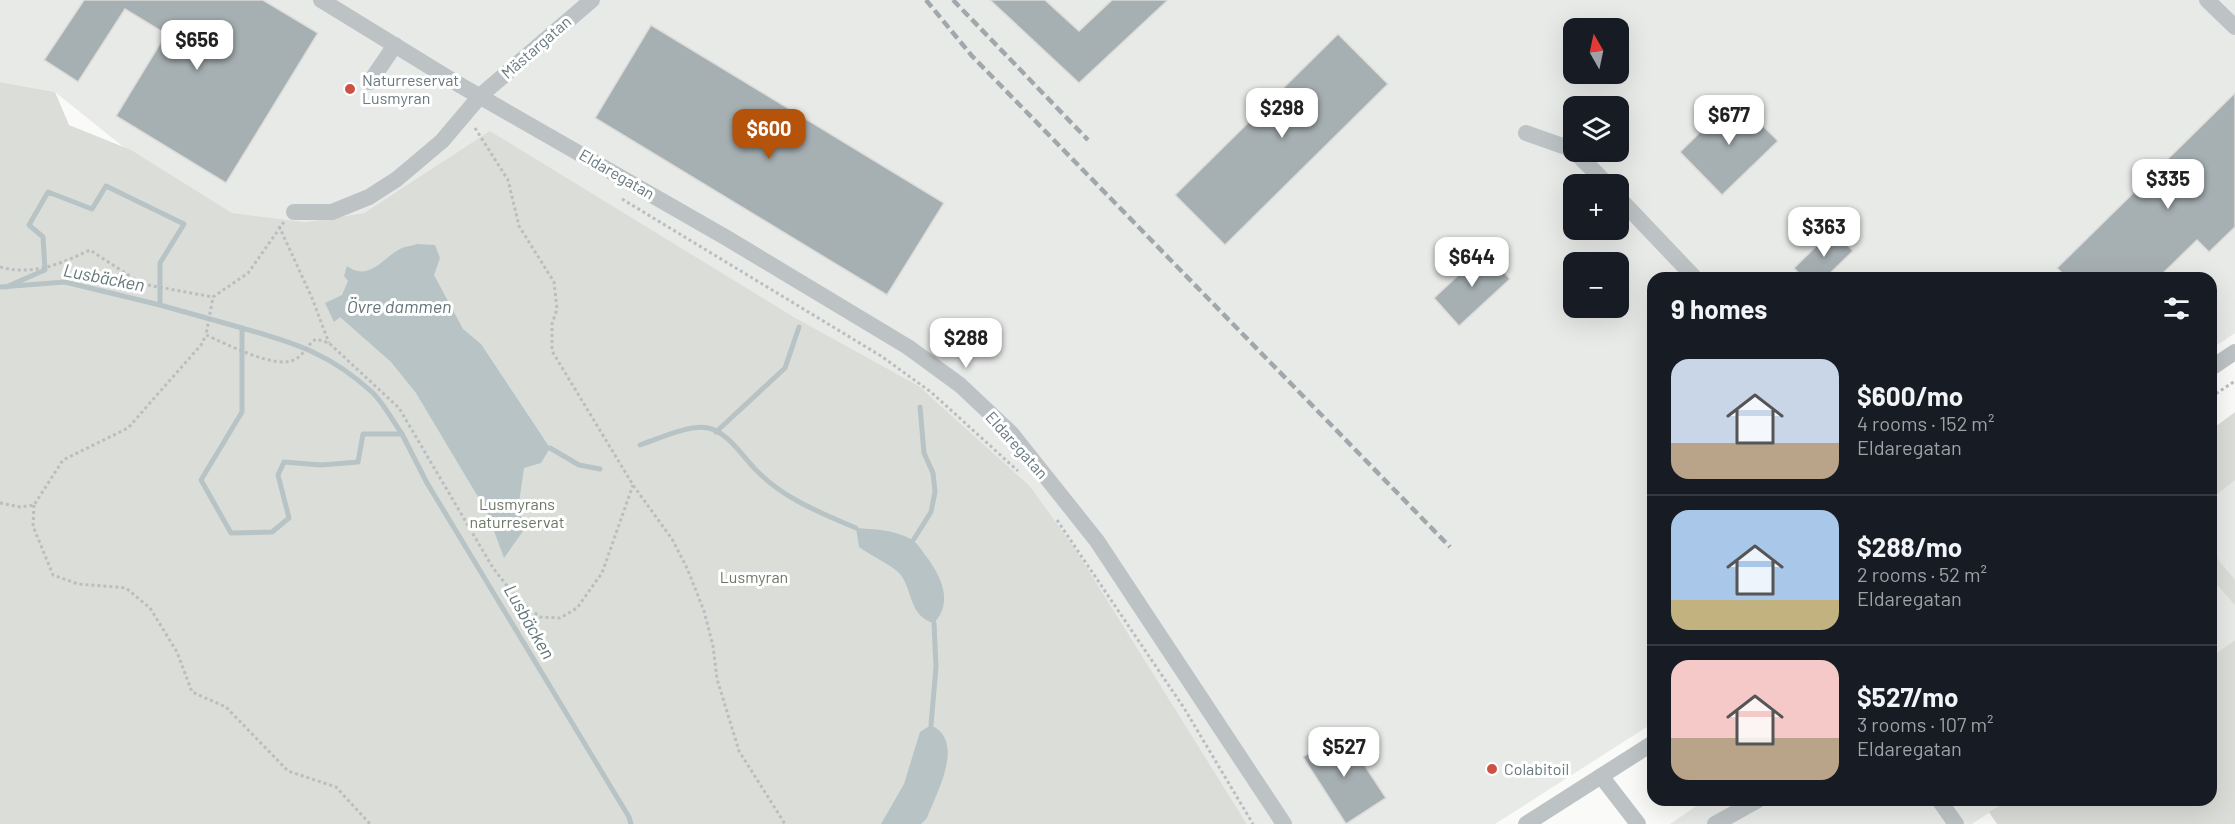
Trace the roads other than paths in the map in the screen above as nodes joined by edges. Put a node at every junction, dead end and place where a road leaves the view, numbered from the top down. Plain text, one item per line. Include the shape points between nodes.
1 (321, 0) edge
2 (592, 0) edge
3 (2207, 0) edge
4 (2235, 27) edge
5 (395, 45) junction
6 (370, 82) dead end
7 (481, 95) junction
8 (1526, 134) dead end
9 (1563, 147) edge
10 (1585, 162) edge
11 (1596, 174) edge
12 (1629, 209) edge
13 (294, 212) dead end
14 (1689, 272) edge
15 (2235, 352) edge
16 (2217, 364) edge
17 (1647, 747) edge
18 (1602, 777) junction
19 (1747, 806) edge
20 (1943, 806) edge
21 (1284, 824) edge
22 (1526, 824) edge
23 (1638, 824) edge
24 (1715, 824) edge
25 (1956, 824) edge

1 - 5 street, Eldaregatan
2 - 7 street, Mästargatan
3 - 4 street
5 - 6 street
5 - 7 street, Eldaregatan
7 - 13 street, Mästargatan via 442,141 369,197 332,212
7 - 21 street, Eldaregatan via 908,347 960,385 1011,434 1097,541
8 - 9 street
10 - 11 street
12 - 14 street
15 - 16 street
17 - 18 street
18 - 22 street
18 - 23 street
19 - 24 street
20 - 25 street

